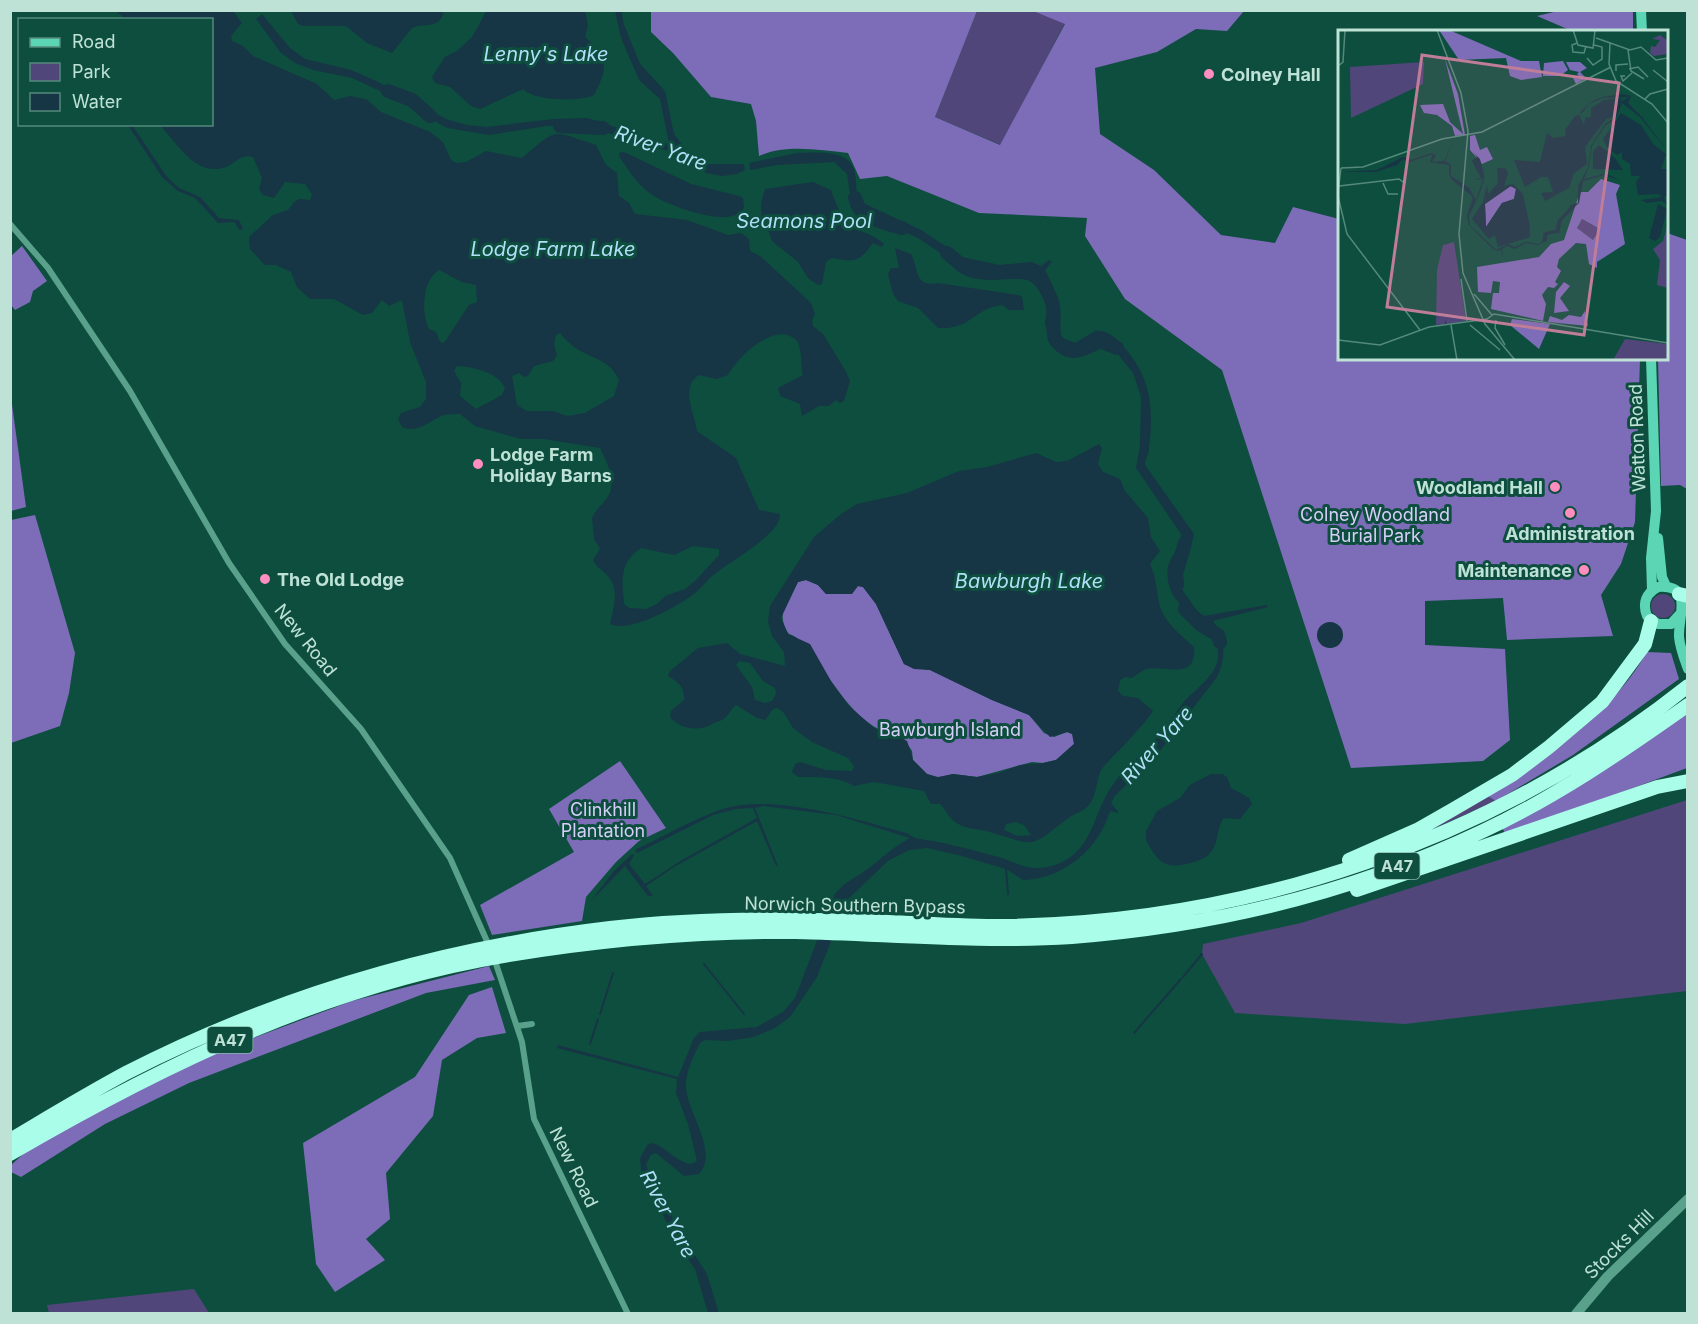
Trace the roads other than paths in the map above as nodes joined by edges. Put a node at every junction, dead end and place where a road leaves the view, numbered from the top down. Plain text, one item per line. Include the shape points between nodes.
1 (1641, 10) edge
2 (1642, 30) edge
3 (10, 224) edge
4 (1651, 360) edge
5 (1656, 517) junction
6 (1666, 586) junction
7 (1652, 590) junction
8 (1683, 595) edge
9 (1682, 612) junction
10 (1655, 626) junction
11 (1681, 650) junction
12 (1687, 666) edge
13 (1688, 686) edge
14 (1688, 705) edge
15 (1688, 781) edge
16 (1145, 916) junction
17 (859, 927) junction
18 (1072, 937) junction
19 (464, 957) junction
20 (532, 1023) dead end
21 (518, 1026) junction
22 (10, 1140) edge
23 (10, 1154) edge
24 (1688, 1199) edge
25 (628, 1314) edge
26 (1576, 1314) edge

1 - 2 main road
3 - 21 street, New Road via 48,268 130,391 229,563 285,644 361,729 450,858 488,942
4 - 5 main road, Watton Road
5 - 6 main road, Watton Road
5 - 7 main road, Watton Road
6 - 7 main road
6 - 8 main road
7 - 10 main road, Watton Road via 1645,610
8 - 9 main road
9 - 10 main road via 1671,624
9 - 11 main road
10 - 11 main road
10 - 16 highway, A47 via 1602,702 1512,775 1417,830 1325,870
11 - 12 main road
13 - 16 highway, Norwich Southern Bypass / A47 via 1622,734 1525,794 1461,826 1317,880 1232,901
14 - 18 highway, Norwich Southern Bypass / A47 via 1532,806 1433,853 1269,907 1206,920
15 - 18 highway, A47 via 1296,907 1189,928
16 - 17 highway, Norwich Southern Bypass / A47 via 1000,926
17 - 18 highway, Norwich Southern Bypass / A47 via 993,939
17 - 19 highway, Norwich Southern Bypass / A47 via 793,926 507,949
19 - 22 highway, Norwich Southern Bypass / A47 via 334,986 226,1026 126,1073
19 - 23 highway, Norwich Southern Bypass / A47 via 280,1018 130,1087
20 - 21 street
21 - 25 street, New Road via 534,1119
24 - 26 street, Stocks Hill via 1608,1276

